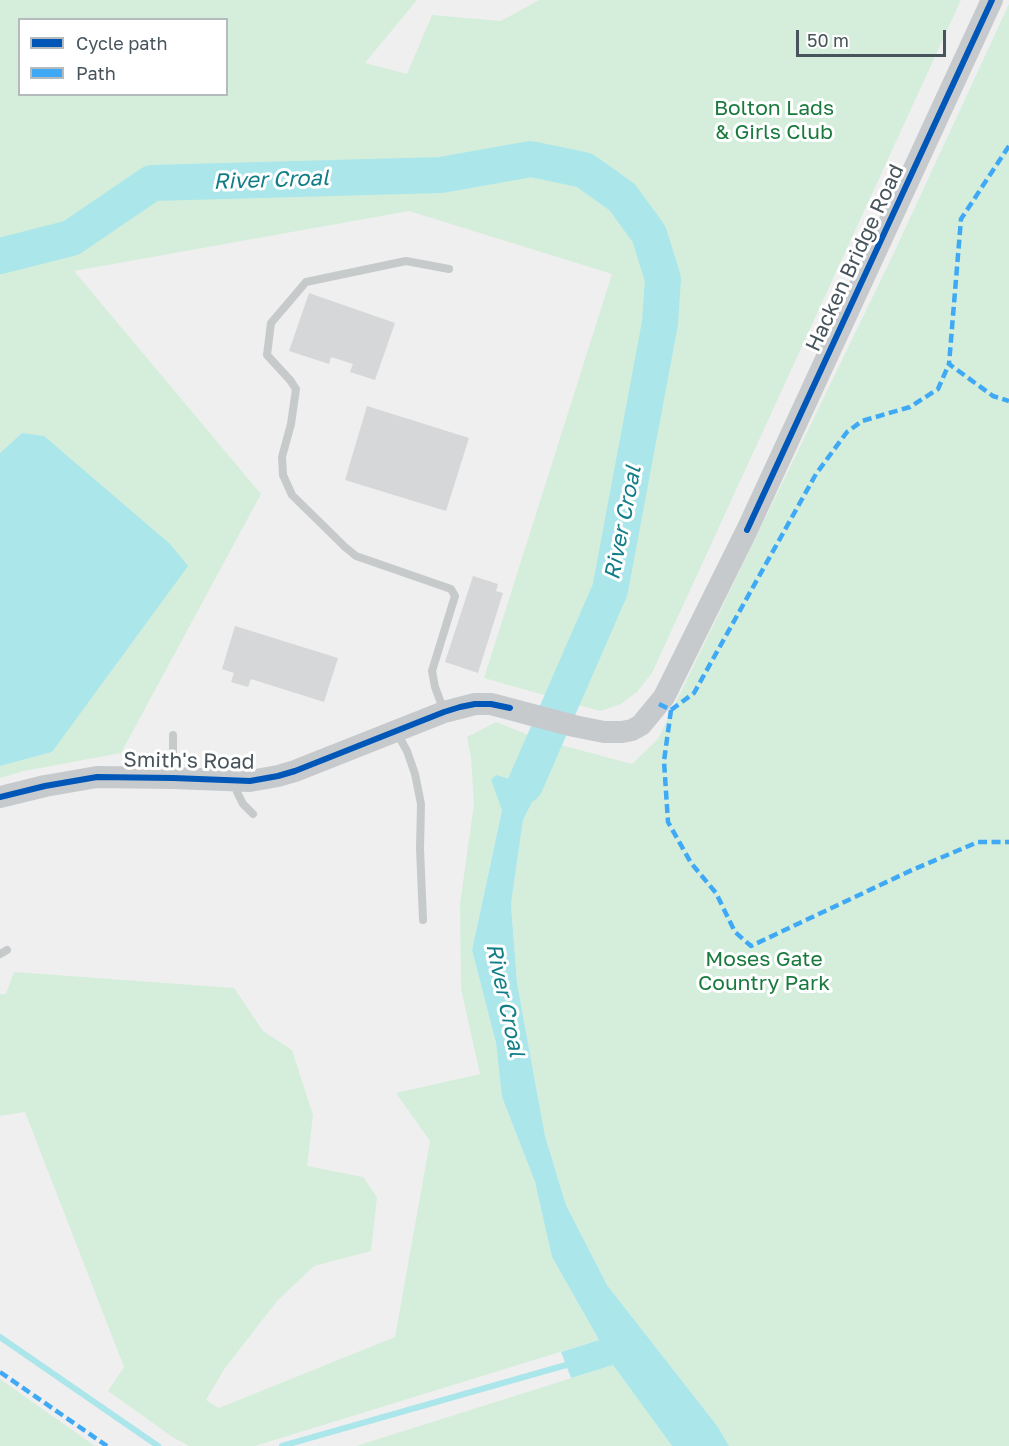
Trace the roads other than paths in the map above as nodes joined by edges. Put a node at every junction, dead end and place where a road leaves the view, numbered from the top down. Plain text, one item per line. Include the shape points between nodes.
1 (992, 0) edge
2 (448, 269) dead end
3 (510, 708) joint
4 (444, 712) junction
5 (396, 731) junction
6 (173, 735) dead end
7 (173, 778) junction
8 (235, 781) junction
9 (0, 797) edge
10 (253, 814) dead end
11 (423, 920) dead end

1 - 3 street, Hacken Bridge Road via 747,530 664,697 641,725 622,732 573,726
2 - 4 lane via 406,261 306,282 271,323 267,355 296,389 282,457 283,475 292,495 356,556 451,589 455,596 432,671
3 - 4 street, Smith's Road via 475,704
4 - 5 street, Smith's Road
5 - 8 street, Smith's Road via 295,771
5 - 11 lane via 415,774 421,804
6 - 7 lane
7 - 8 street, Smith's Road
7 - 9 street, Smith's Road via 97,777
8 - 10 lane via 243,804

